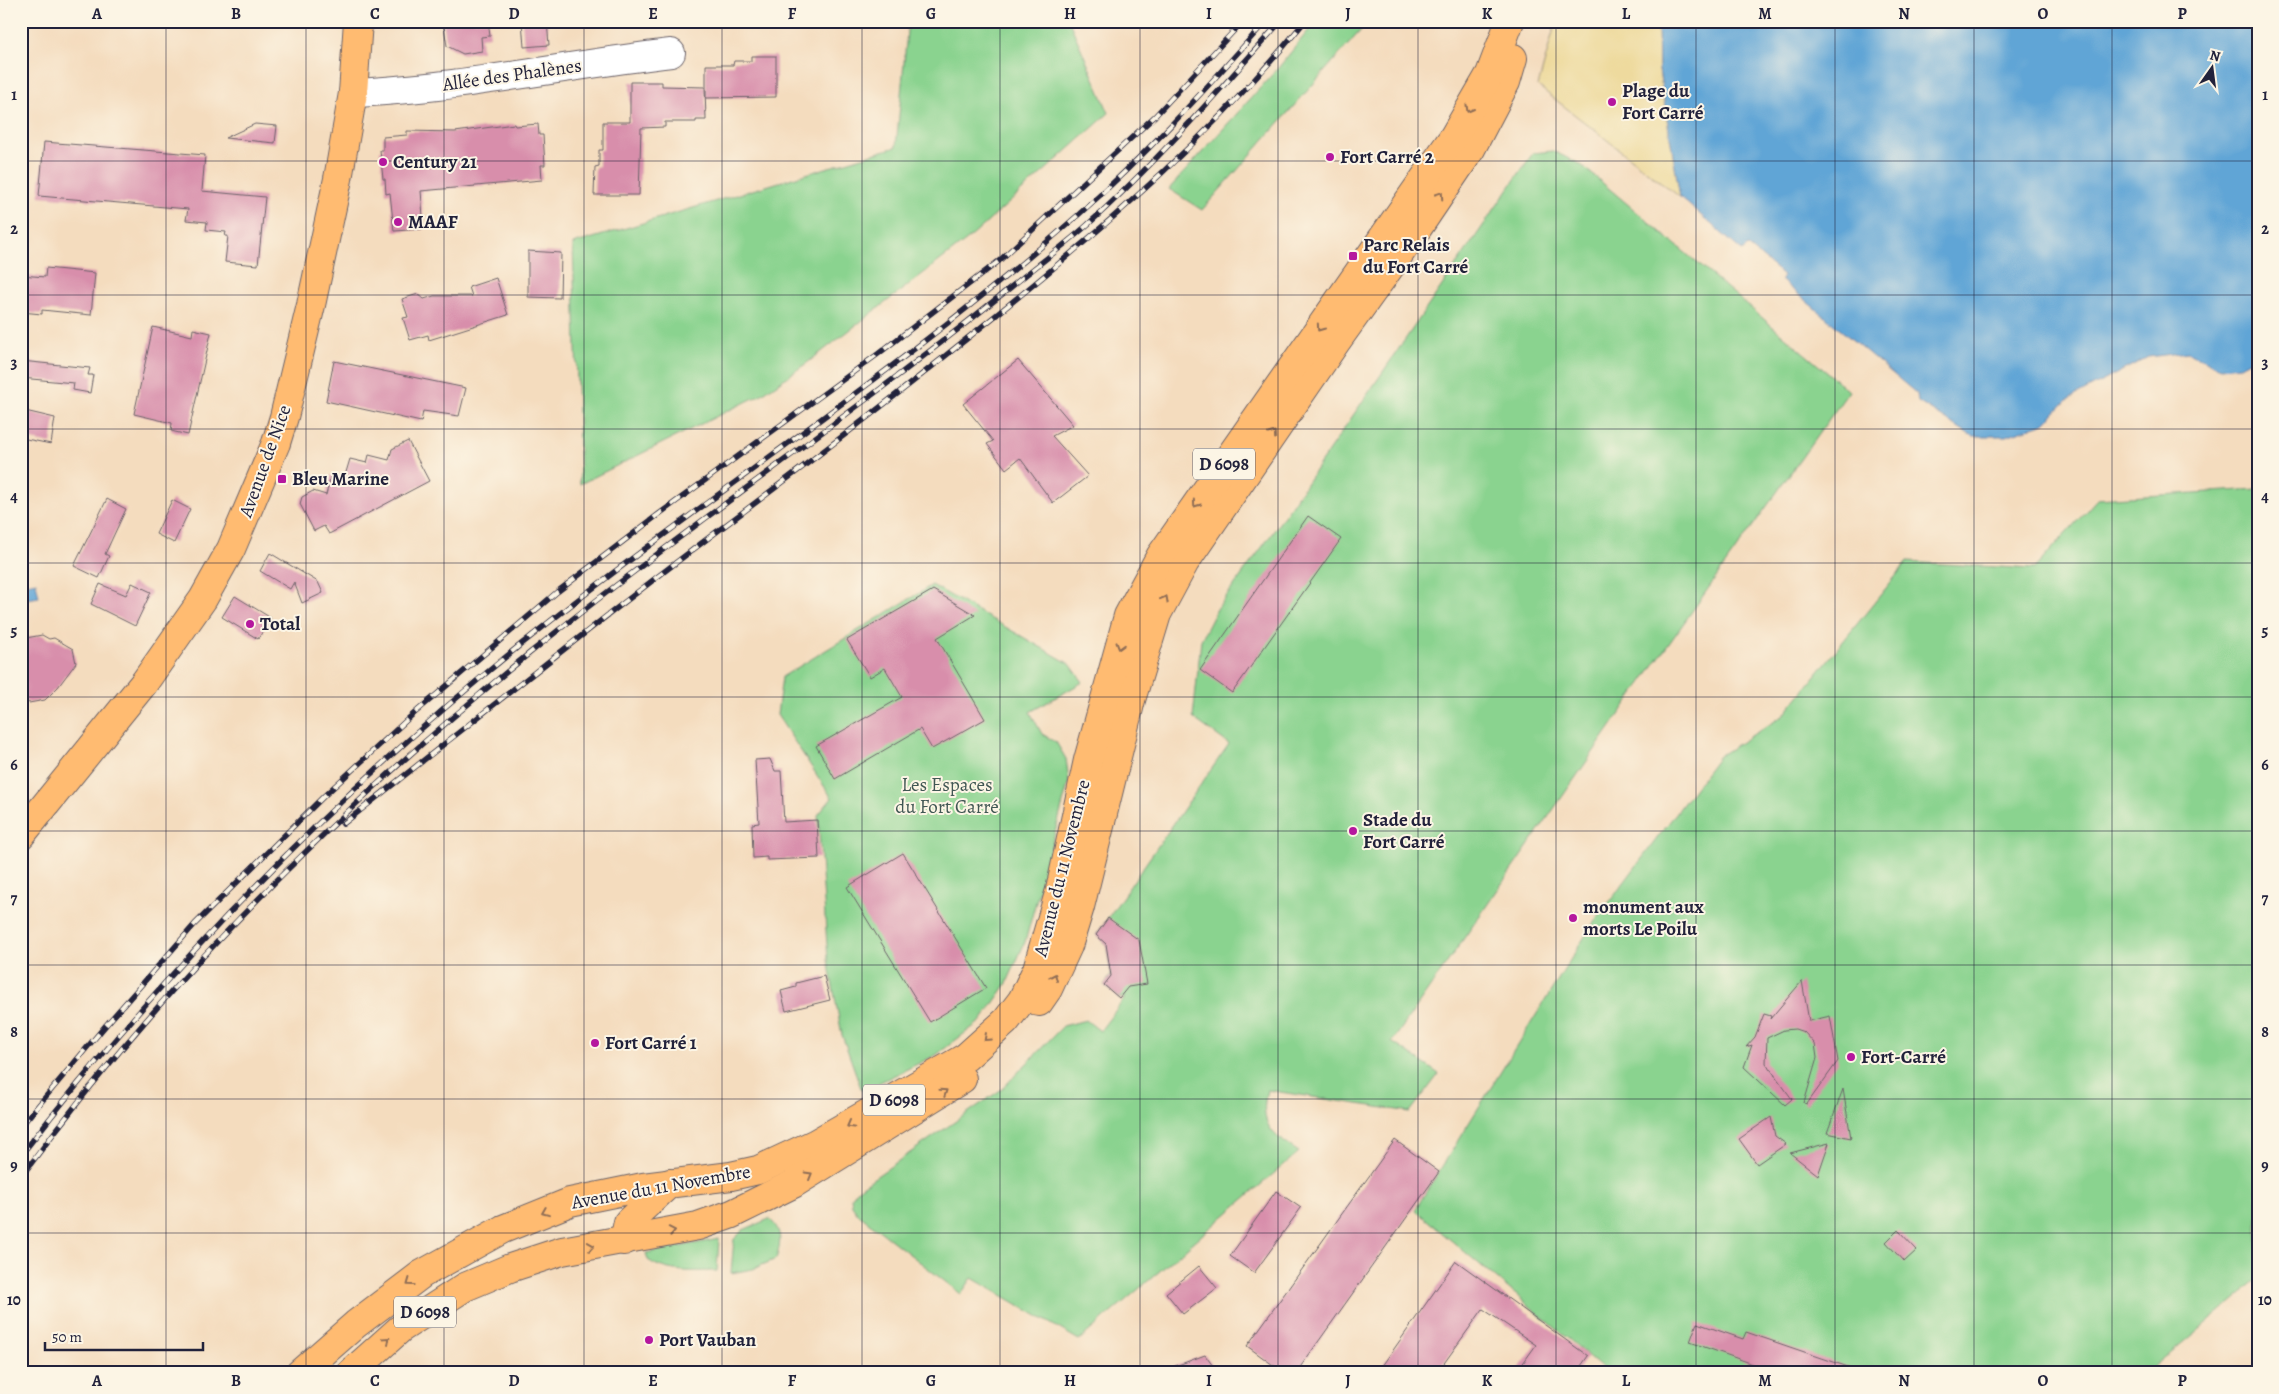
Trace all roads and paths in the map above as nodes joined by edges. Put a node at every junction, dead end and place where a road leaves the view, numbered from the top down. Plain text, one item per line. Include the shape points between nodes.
1 (358, 21) edge
2 (1510, 21) edge
3 (1523, 21) edge
4 (671, 53) dead end
5 (353, 92) junction
6 (1377, 245) junction
7 (1336, 342) junction
8 (1104, 701) junction
9 (1104, 814) junction
10 (21, 835) edge
11 (682, 1182) junction
12 (774, 1195) junction
13 (624, 1241) junction
14 (300, 1373) edge
15 (350, 1373) edge

1 - 5 main road, Avenue de Nice
2 -> 6 main road, Avenue du 11 Novembre / D 6098 via 1490,74 1454,136
7 -> 3 main road, Avenue du 11 Novembre / D 6098 via 1471,149 1506,82
4 - 5 street, Allée des Phalènes via 478,81
5 - 10 main road, Avenue de Nice via 311,305 284,417 231,549 203,599 144,683
6 - 7 main road via 1384,250 1386,261 1352,308
6 -> 8 main road, Avenue du 11 Novembre / D 6098 via 1161,555 1128,616
9 -> 7 main road, Avenue du 11 Novembre / D 6098 via 1133,694 1157,614 1185,562
8 - 9 main road via 1114,711 1114,729 1100,789
8 -> 11 main road, Avenue du 11 Novembre / D 6098 via 1060,890 1037,968 1022,1000 1006,1022 966,1057 816,1143 758,1170
12 -> 9 main road, Avenue du 11 Novembre / D 6098 via 928,1102 988,1062 1017,1035 1048,989 1068,946
11 - 12 main road via 733,1183
11 - 13 main road via 628,1222
11 -> 14 main road, Avenue du 11 Novembre / D 6098 via 570,1202 503,1229 422,1274 356,1324
13 -> 12 main road, Avenue du 11 Novembre / D 6098 via 698,1226
15 -> 13 main road, Avenue du 11 Novembre / D 6098 via 400,1329 465,1287 562,1251

